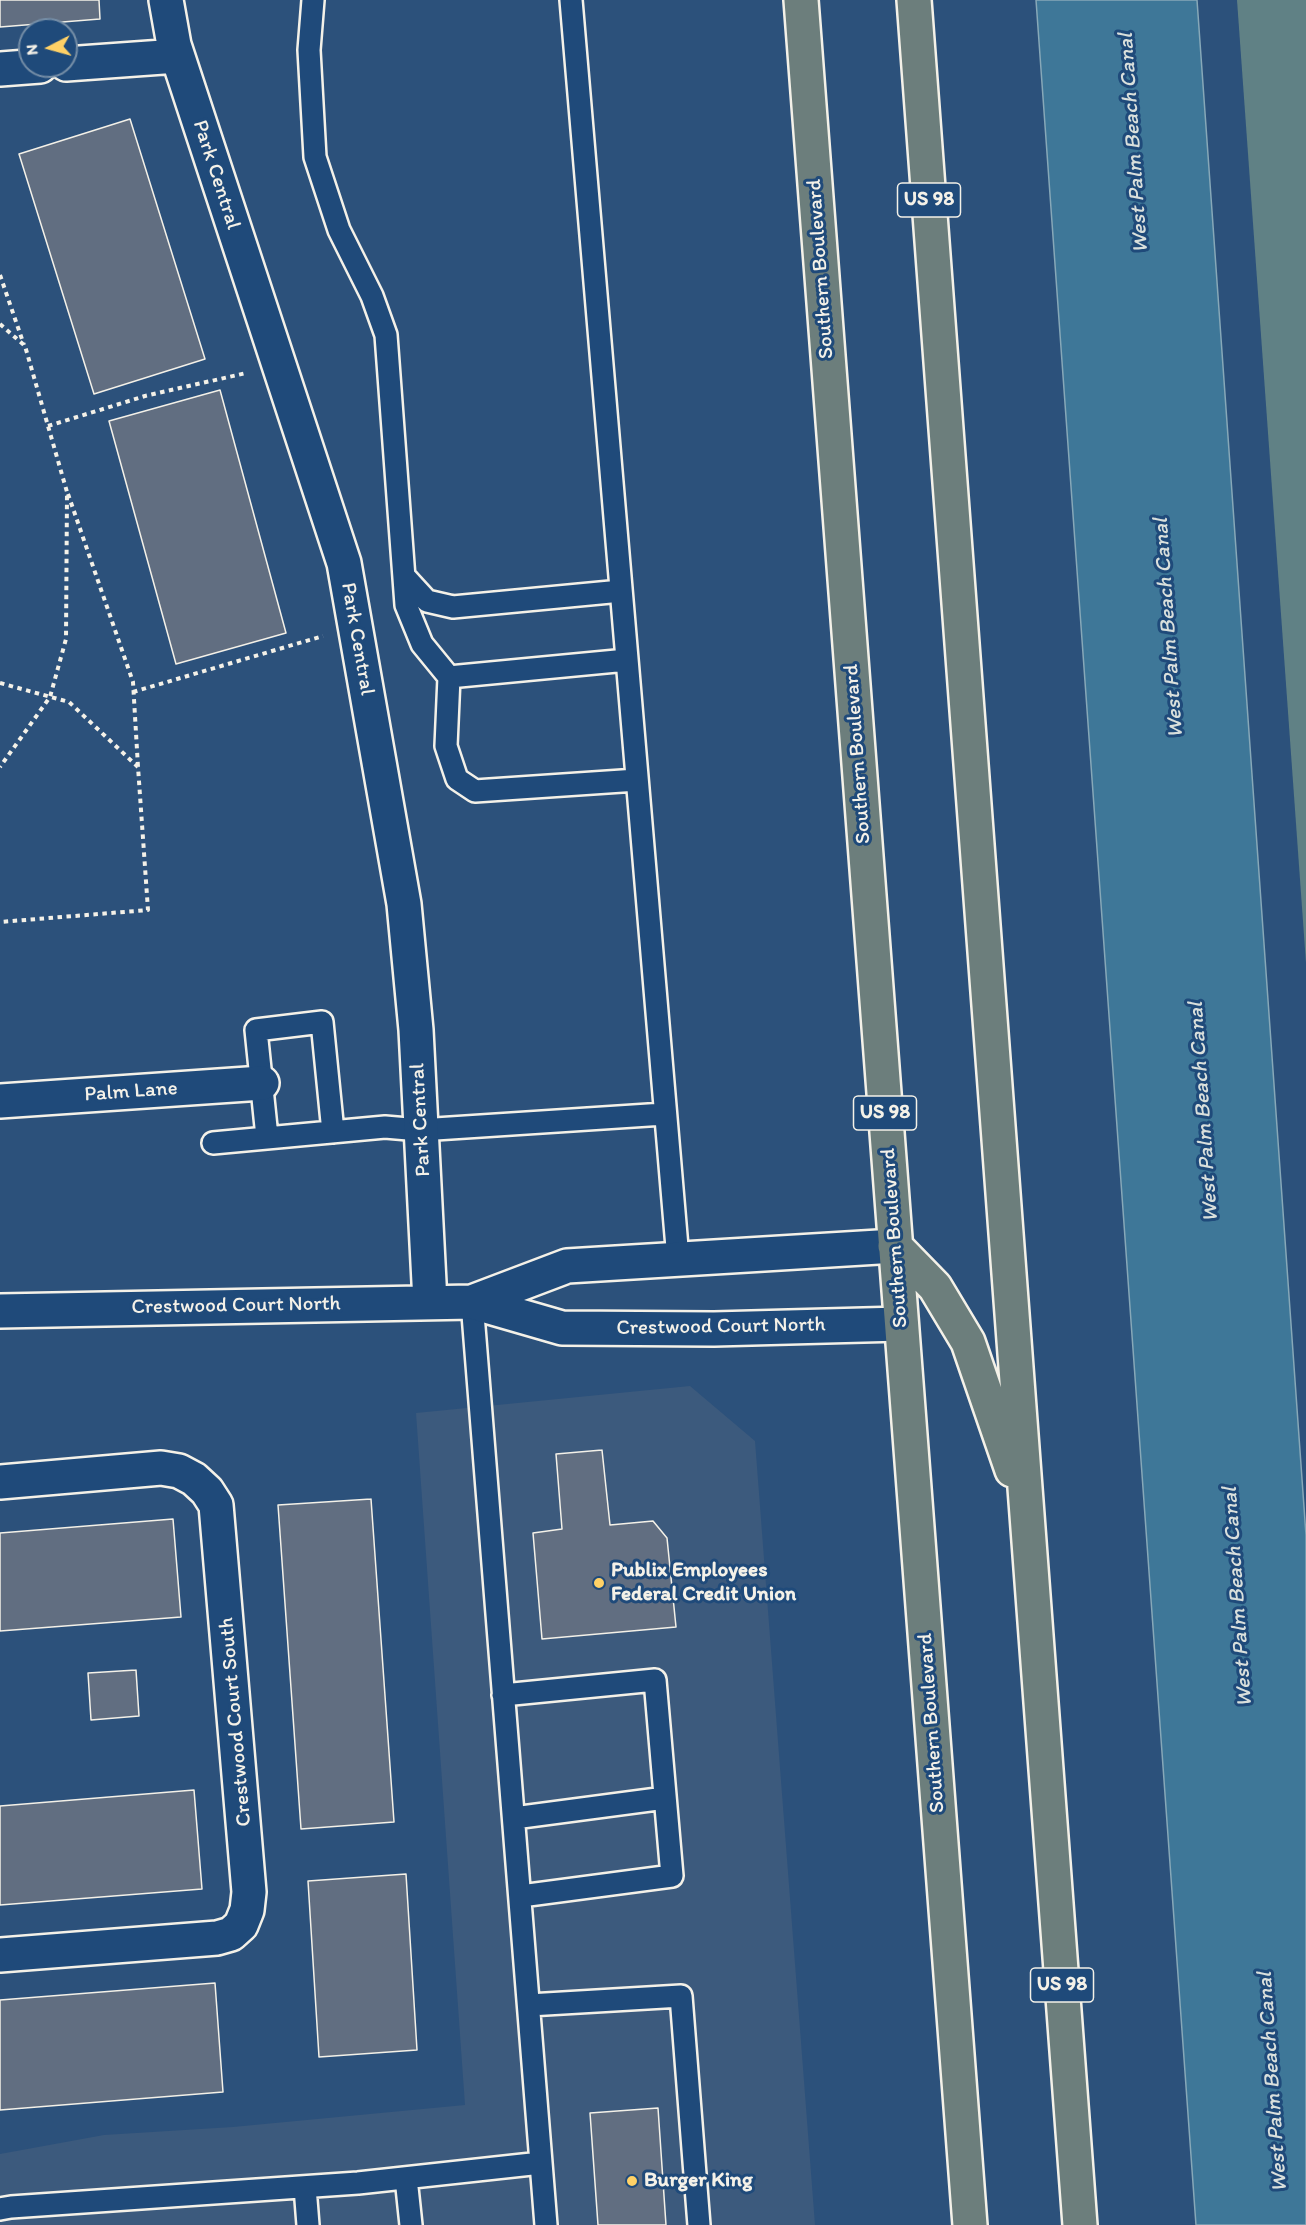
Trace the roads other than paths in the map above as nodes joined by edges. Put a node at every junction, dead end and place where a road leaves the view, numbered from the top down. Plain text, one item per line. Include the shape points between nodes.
1 (166, 0) edge
2 (313, 0) edge
3 (572, 0) edge
4 (801, 0) edge
5 (914, 0) edge
6 (177, 56) junction
7 (78, 63) edge
8 (18, 68) edge
9 (0, 69) edge
10 (405, 577) junction
11 (621, 591) junction
12 (627, 660) junction
13 (449, 677) junction
14 (637, 780) junction
15 (262, 1083) junction
16 (0, 1101) edge
17 (664, 1114) junction
18 (420, 1130) junction
19 (333, 1132) junction
20 (267, 1137) junction
21 (213, 1143) dead end
22 (895, 1246) junction
23 (678, 1259) junction
24 (430, 1302) junction
25 (472, 1302) junction
26 (0, 1311) edge
27 (901, 1324) junction
28 (0, 1482) edge
29 (1027, 1514) junction
30 (503, 1695) junction
31 (665, 1798) junction
32 (514, 1818) junction
33 (521, 1896) junction
34 (0, 1955) edge
35 (529, 2006) junction
36 (541, 2163) junction
37 (406, 2178) junction
38 (305, 2187) junction
39 (0, 2209) edge
40 (308, 2225) edge
41 (411, 2225) edge
42 (546, 2225) edge
43 (699, 2225) edge
44 (970, 2225) edge
45 (1080, 2225) edge

1 - 6 street, Park Central
2 - 10 lane via 309,50 315,157 339,230 372,296 386,335
3 - 11 lane
4 - 22 highway, Southern Boulevard / US 98
5 - 29 highway, US 98
6 - 7 street
6 - 18 street, Park Central via 344,563 404,904 416,1030
8 - 9 street
10 - 11 lane via 427,601 453,607
10 - 13 lane via 406,606 422,644
11 - 12 lane
12 - 13 lane
12 - 14 lane
13 - 14 lane via 446,746 457,779 475,791
14 - 17 lane
15 - 16 street, Palm Lane
15 - 19 lane via 256,1030 322,1023
15 - 20 lane
17 - 18 lane
17 - 23 lane
18 - 19 lane via 385,1127
18 - 24 street, Park Central
19 - 20 lane
20 - 21 lane
22 - 23 street, Crestwood Court North
22 - 27 highway, Southern Boulevard / US 98
22 - 29 highway via 935,1287 968,1342
23 - 25 street, Crestwood Court North via 567,1266
24 - 25 street, Crestwood Court North
24 - 26 street, Crestwood Court North
25 - 27 street, Crestwood Court North via 562,1328
25 - 30 lane
27 - 44 highway, Southern Boulevard / US 98
28 - 34 street, Crestwood Court South via 161,1468 194,1479 216,1505 249,1893 241,1925 231,1934 217,1938
29 - 45 highway, US 98
30 - 31 lane via 656,1680
30 - 32 lane
31 - 32 lane
31 - 33 lane via 672,1876
32 - 33 lane
33 - 35 lane
35 - 36 lane
35 - 43 lane via 681,1996
36 - 37 lane
36 - 42 lane
37 - 38 lane
37 - 41 lane
38 - 39 lane
38 - 40 lane

